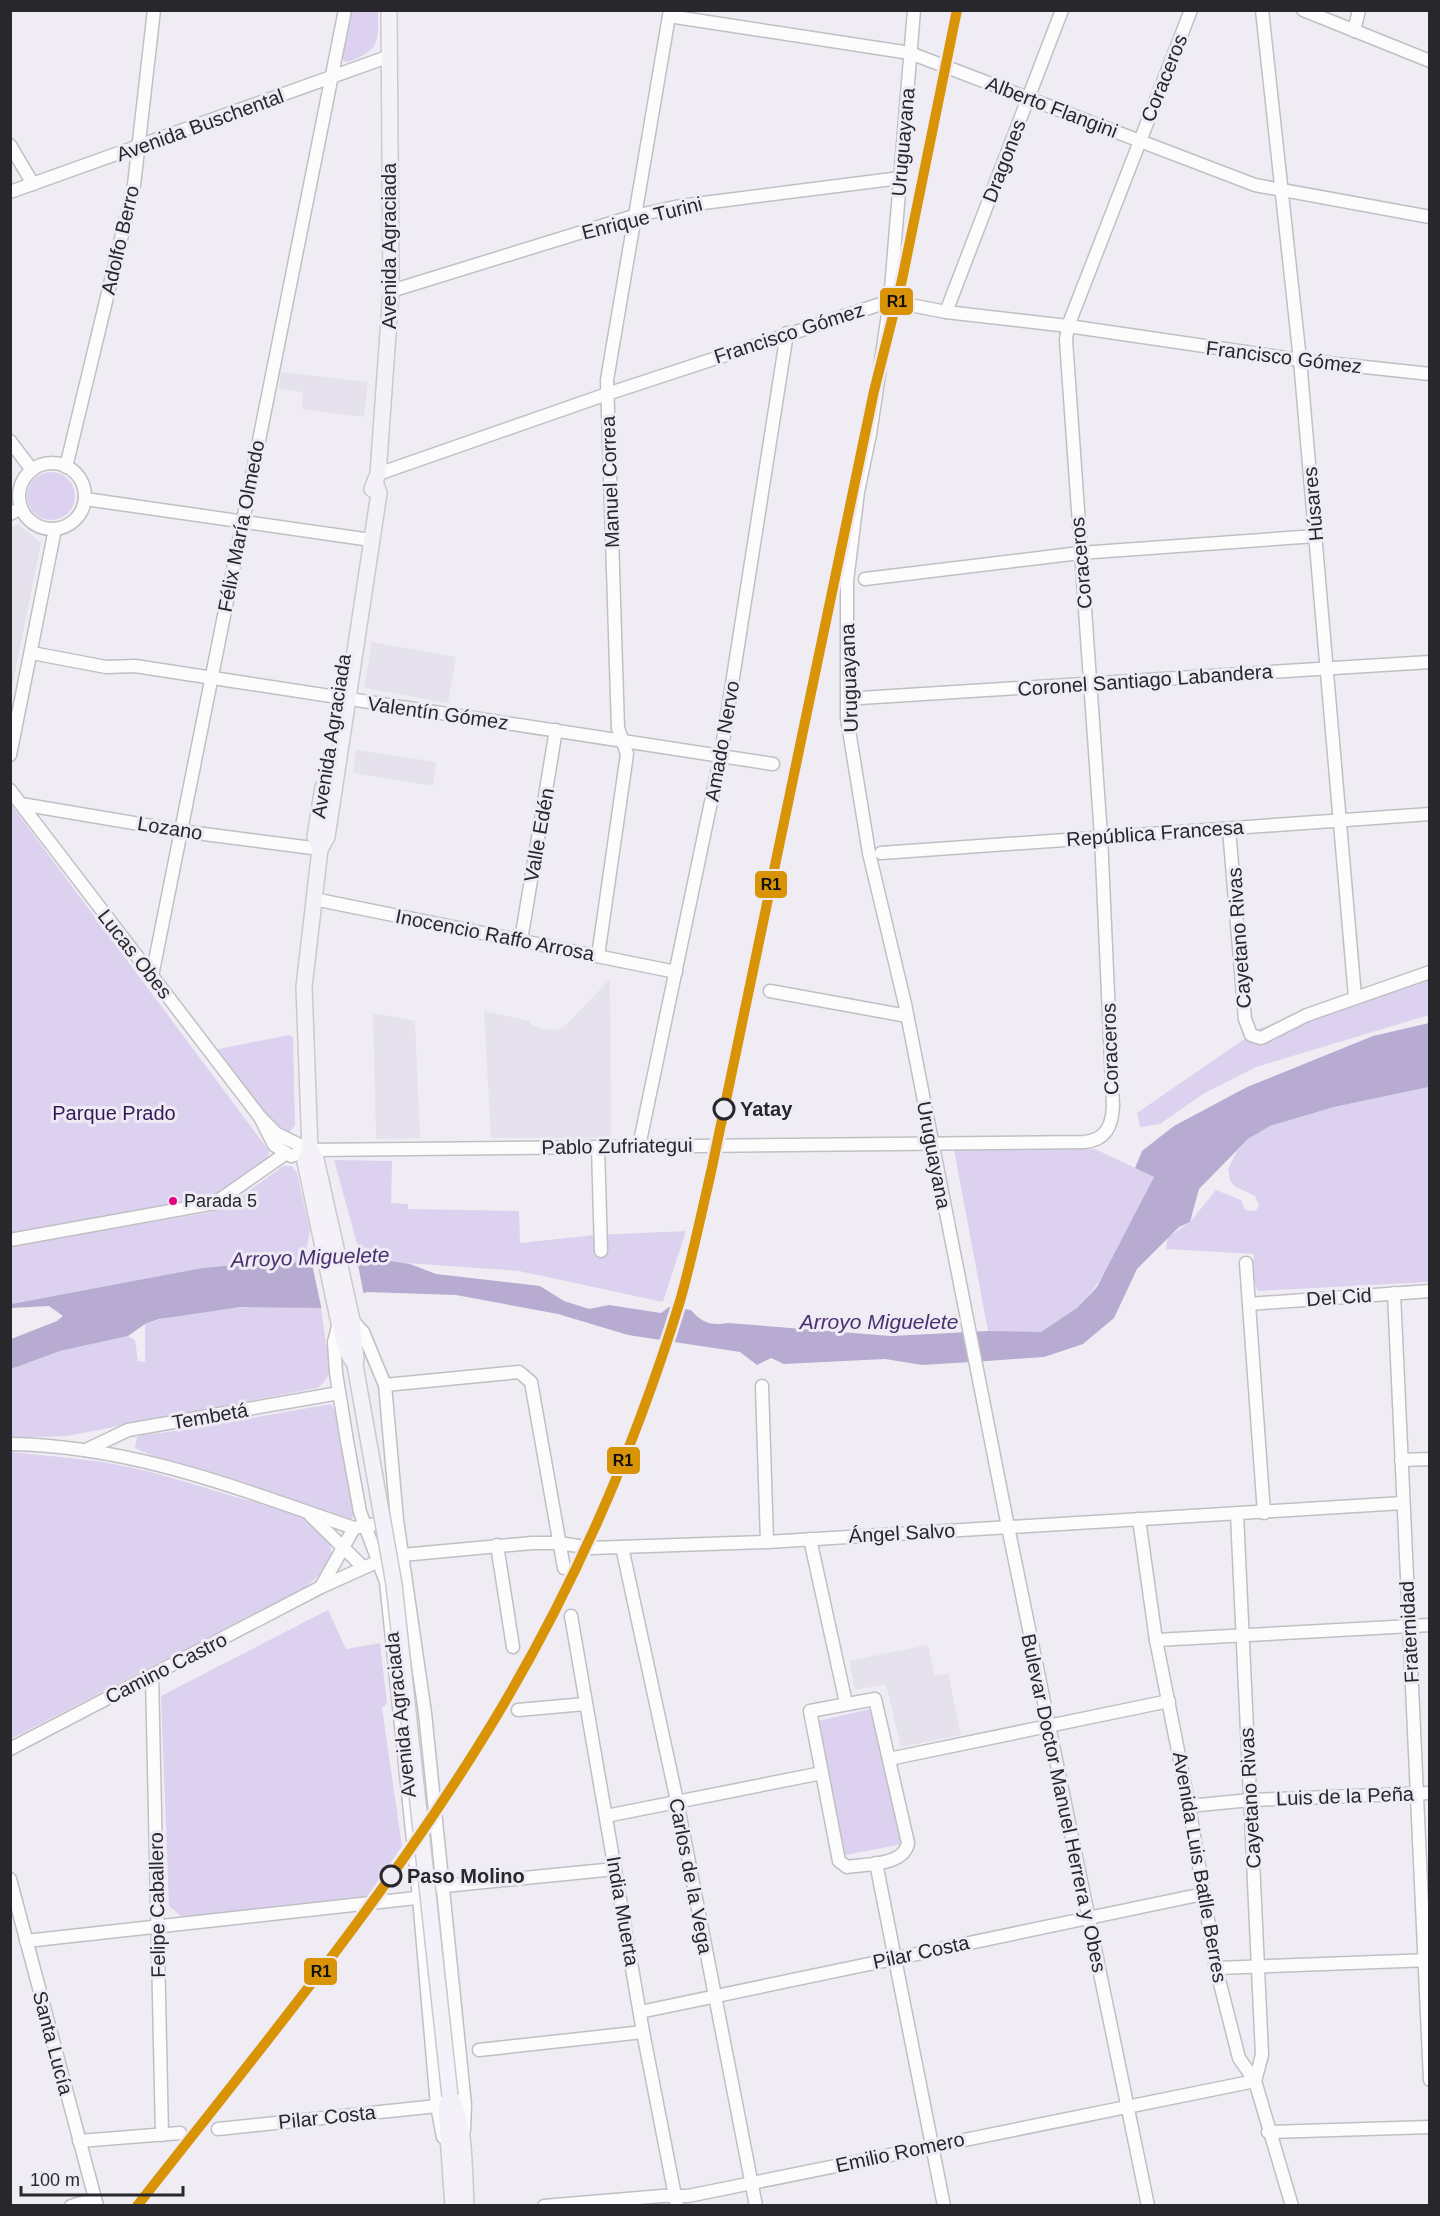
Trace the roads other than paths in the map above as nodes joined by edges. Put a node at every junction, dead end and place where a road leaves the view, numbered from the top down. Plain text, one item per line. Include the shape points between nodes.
1 (154, 10) edge
2 (345, 10) edge
3 (389, 10) edge
4 (914, 10) edge
5 (1062, 10) edge
6 (1191, 10) edge
7 (1262, 10) edge
8 (1303, 10) edge
9 (1359, 10) edge
10 (670, 13) edge
11 (1354, 31) junction
12 (910, 52) junction
13 (390, 56) junction
14 (1430, 61) edge
15 (332, 77) junction
16 (1028, 98) junction
17 (1139, 140) junction
18 (10, 145) edge
19 (139, 147) junction
20 (900, 178) junction
21 (33, 184) junction
22 (1282, 191) junction
23 (10, 192) edge
24 (634, 216) junction
25 (1430, 217) edge
26 (391, 291) junction
27 (890, 301) junction
28 (946, 312) junction
29 (1068, 326) junction
30 (787, 333) junction
31 (1300, 360) junction
32 (1430, 374) edge
33 (607, 394) junction
34 (10, 441) edge
35 (66, 467) junction
36 (32, 470) junction
37 (377, 477) junction
38 (85, 499) junction
39 (16, 511) edge
40 (242, 522) junction
41 (55, 529) junction
42 (1316, 536) junction
43 (367, 540) junction
44 (1080, 553) junction
45 (865, 579) dead end
46 (32, 652) junction
47 (1430, 662) edge
48 (1329, 668) junction
49 (211, 678) junction
50 (1091, 684) junction
51 (860, 698) dead end
52 (342, 699) junction
53 (556, 730) junction
54 (622, 740) junction
55 (721, 754) junction
56 (10, 755) edge
57 (773, 764) dead end
58 (10, 790) edge
59 (21, 804) junction
60 (1430, 814) edge
61 (1341, 821) junction
62 (1229, 829) junction
63 (181, 831) junction
64 (1101, 836) junction
65 (320, 849) junction
66 (881, 853) dead end
67 (314, 899) junction
68 (521, 940) junction
69 (598, 956) junction
70 (676, 972) junction
71 (1430, 972) edge
72 (153, 976) junction
73 (770, 991) dead end
74 (1355, 998) junction
75 (906, 1010) junction
76 (260, 1117) junction
77 (1102, 1136) joint
78 (931, 1142) junction
79 (639, 1146) junction
80 (598, 1147) junction
81 (310, 1150) junction
82 (285, 1154) junction
83 (10, 1240) edge
84 (601, 1251) dead end
85 (1246, 1263) dead end
86 (1430, 1291) edge
87 (1394, 1293) junction
88 (1249, 1304) junction
89 (346, 1321) junction
90 (385, 1385) junction
91 (762, 1386) dead end
92 (339, 1393) junction
93 (982, 1400) joint
94 (10, 1444) edge
95 (86, 1450) junction
96 (1430, 1459) edge
97 (1401, 1460) junction
98 (1403, 1503) junction
99 (307, 1512) junction
100 (1264, 1513) junction
101 (1237, 1514) junction
102 (1139, 1519) junction
103 (397, 1520) junction
104 (359, 1526) junction
105 (1008, 1527) junction
106 (810, 1539) junction
107 (768, 1542) junction
108 (559, 1543) junction
109 (497, 1545) junction
110 (343, 1547) junction
111 (621, 1547) junction
112 (402, 1555) junction
113 (379, 1561) junction
114 (363, 1567) junction
115 (564, 1568) dead end
116 (321, 1587) junction
117 (571, 1616) dead end
118 (1430, 1625) edge
119 (1408, 1626) junction
120 (1243, 1635) junction
121 (1156, 1640) junction
122 (513, 1647) dead end
123 (152, 1675) junction
124 (1169, 1701) junction
125 (846, 1703) junction
126 (585, 1704) junction
127 (518, 1710) dead end
128 (1048, 1726) junction
129 (10, 1749) edge
130 (889, 1759) junction
131 (822, 1773) junction
132 (1424, 1793) edge
133 (1250, 1800) junction
134 (677, 1801) junction
135 (1189, 1806) junction
136 (606, 1816) junction
137 (876, 1863) junction
138 (615, 1869) junction
139 (10, 1879) edge
140 (442, 1886) junction
141 (1203, 1894) junction
142 (420, 1898) junction
143 (1087, 1917) junction
144 (157, 1927) junction
145 (26, 1941) junction
146 (897, 1958) junction
147 (1427, 1960) edge
148 (1258, 1966) junction
149 (1216, 1968) junction
150 (714, 1996) junction
151 (640, 2012) junction
152 (643, 2032) junction
153 (478, 2050) dead end
154 (1430, 2080) edge
155 (1255, 2081) junction
156 (444, 2101) junction
157 (1130, 2107) junction
158 (1430, 2127) edge
159 (218, 2129) dead end
160 (1269, 2132) junction
161 (180, 2133) dead end
162 (162, 2135) junction
163 (79, 2141) junction
164 (931, 2145) junction
165 (455, 2146) junction
166 (751, 2184) junction
167 (676, 2201) edge
168 (96, 2202) edge
169 (71, 2205) edge
170 (453, 2205) edge
171 (466, 2205) edge
172 (544, 2205) edge
173 (756, 2205) edge
174 (944, 2205) edge
175 (1148, 2205) edge
176 (1292, 2205) edge

1 - 19 street, Adolfo Berro
2 - 15 street, Félix María Olmedo
3 - 13 main road, Avenida Agraciada
4 - 12 street, Uruguayana
5 - 16 street, Dragones
6 - 17 street, Coraceros
7 - 22 street, Húsares
8 - 11 street
9 - 11 street
10 - 12 street, Alberto Flangini
10 - 24 street, Manuel Correa
11 - 14 street
12 - 16 street, Alberto Flangini
12 - 20 street, Uruguayana
13 - 15 street, Avenida Buschental
13 - 26 main road, Avenida Agraciada
15 - 19 street, Avenida Buschental
15 - 40 street, Félix María Olmedo
16 - 17 street, Alberto Flangini
16 - 28 street, Dragones
17 - 22 street, Alberto Flangini
17 - 29 street, Coraceros
18 - 21 street
19 - 21 street, Avenida Buschental
19 - 35 street, Adolfo Berro via 134,185
20 - 24 street, Enrique Turini via 680,206
20 - 27 street, Uruguayana
21 - 23 street, Avenida Buschental
22 - 25 street, Alberto Flangini
22 - 31 street, Húsares
24 - 26 street, Enrique Turini
24 - 33 street, Manuel Correa
26 - 37 main road, Avenida Agraciada
27 - 28 street, Francisco Gómez
27 - 30 street, Francisco Gómez
27 - 75 street, Uruguayana via 847,581 846,698 869,853
28 - 29 street, Francisco Gómez
29 - 31 street, Francisco Gómez
29 - 44 street, Coraceros via 1066,357
30 - 33 street, Francisco Gómez
30 - 55 street, Amado Nervo
31 - 32 street, Francisco Gómez
31 - 42 street, Húsares
33 - 37 street, Francisco Gómez
33 - 54 street, Manuel Correa via 618,728
34 - 36 street
35 - 36 street via 52,464
35 - 38 street via 78,477
36 - 39 street via 21,485
37 - 43 main road, Avenida Agraciada via 379,493
38 - 40 street
38 - 41 street via 75,520
39 - 41 street via 36,525
40 - 43 street
40 - 49 street, Félix María Olmedo
41 - 46 street
42 - 44 street
42 - 48 street, Húsares
43 - 52 main road, Avenida Agraciada
44 - 45 street
44 - 50 street, Coraceros
46 - 49 street, Valentín Gómez via 106,667 127,665
46 - 56 street
47 - 48 street, Coronel Santiago Labandera
48 - 50 street, Coronel Santiago Labandera
48 - 61 street, Húsares
49 - 52 street, Valentín Gómez
49 - 63 street, Félix María Olmedo
50 - 51 street, Coronel Santiago Labandera
50 - 64 street, Coraceros
52 - 53 street, Valentín Gómez
52 - 65 main road, Avenida Agraciada via 327,837
53 - 54 street, Valentín Gómez
53 - 68 street, Valle Edén
54 - 55 street, Valentín Gómez
54 - 69 street, Manuel Correa via 627,754
55 - 57 street, Valentín Gómez
55 - 70 street, Amado Nervo
58 - 59 street, Lucas Obes
59 - 63 street, Lozano
59 - 72 street, Lucas Obes
60 - 61 street, República Francesa
61 - 62 street, República Francesa
61 - 74 street, Húsares
62 - 64 street, República Francesa
62 - 74 street, Cayetano Rivas via 1245,1019 1251,1035 1261,1038
63 - 65 street, Lozano
63 - 72 street, Félix María Olmedo
64 - 66 street, República Francesa
64 - 77 street, Coraceros via 1113,1106 1110,1125
65 - 67 main road, Avenida Agraciada
67 - 68 street, Inocencio Raffo Arrosa
67 - 81 main road, Avenida Agraciada via 304,996
68 - 69 street, Inocencio Raffo Arrosa
69 - 70 street, Inocencio Raffo Arrosa
70 - 79 street, Amado Nervo
71 - 74 street
72 - 76 street, Lucas Obes
73 - 75 street
75 - 78 street, Uruguayana
76 - 81 street, Lucas Obes via 277,1134
76 - 82 street, Lucas Obes via 269,1139
77 - 78 street, Pablo Zufriategui via 1084,1142
78 - 79 street, Pablo Zufriategui
78 - 93 street, Uruguayana
79 - 80 street, Pablo Zufriategui
80 - 81 street, Pablo Zufriategui
80 - 84 street
81 - 82 street
81 - 89 main road, Avenida Agraciada via 316,1159
82 - 83 street via 215,1203
85 - 88 street
86 - 87 street, Del Cid
87 - 88 street, Del Cid
87 - 97 street, Fraternidad
88 - 100 street
89 - 90 street, Avenida Agraciada via 363,1332
89 - 92 street, Avenida Agraciada via 334,1342
89 - 156 main road, Avenida Agraciada, bridge via 358,1354 355,1365 394,1584
90 - 103 street, Avenida Agraciada
90 - 108 street via 519,1372 526,1375 531,1382
91 - 107 street
92 - 95 street, Tembetá via 128,1430
92 - 104 street, Avenida Agraciada
93 - 105 street, Bulevar Doctor Manuel Herrera y Obes
94 - 95 street
95 - 99 street via 208,1478
96 - 97 street
97 - 98 street, Fraternidad
98 - 100 street, Ángel Salvo
98 - 119 street, Fraternidad
99 - 104 street
99 - 110 street
100 - 101 street, Ángel Salvo
101 - 102 street, Ángel Salvo
101 - 120 street, Cayetano Rivas
102 - 105 street, Ángel Salvo
102 - 121 street, Avenida Luis Batlle Berres
103 - 104 street
103 - 112 street, Avenida Agraciada
104 - 110 street
104 - 113 street, Avenida Agraciada
105 - 106 street, Ángel Salvo
105 - 128 street, Bulevar Doctor Manuel Herrera y Obes
106 - 107 street, Ángel Salvo
106 - 125 street
107 - 111 street, Ángel Salvo
108 - 109 street, Ángel Salvo
108 - 111 street, Ángel Salvo via 584,1548
108 - 115 street
109 - 112 street, Ángel Salvo
109 - 122 street
110 - 114 street
110 - 116 street
111 - 134 street, Carlos de la Vega
112 - 113 street, Camino Castro
112 - 140 street, Avenida Agraciada via 425,1713
113 - 114 street, Camino Castro
113 - 142 street, Avenida Agraciada via 386,1582
114 - 116 street, Camino Castro
116 - 123 street, Camino Castro
117 - 126 street, India Muerta
118 - 119 street
119 - 120 street
119 - 132 street, Fraternidad
120 - 121 street
120 - 133 street, Cayetano Rivas
121 - 124 street, Avenida Luis Batlle Berres
123 - 129 street, Camino Castro
123 - 144 street, Felipe Caballero
124 - 128 street
124 - 135 street, Avenida Luis Batlle Berres
125 - 130 street via 875,1699
125 - 131 street via 810,1711
126 - 127 street
126 - 136 street, India Muerta
128 - 130 street
128 - 143 street, Bulevar Doctor Manuel Herrera y Obes
130 - 137 street via 908,1843 897,1858
131 - 134 street
131 - 137 street via 839,1860 847,1867
132 - 133 street, Luis de la Peña
132 - 147 street, Fraternidad
133 - 135 street, Luis de la Peña
133 - 148 street, Cayetano Rivas
134 - 136 street
134 - 150 street, Carlos de la Vega
135 - 141 street, Avenida Luis Batlle Berres
136 - 138 street, India Muerta
137 - 146 street
138 - 140 street
138 - 151 street, India Muerta
139 - 145 street, Santa Lucía
140 - 142 street via 426,1888
140 - 165 street, Avenida Agraciada via 465,2113
141 - 143 street, Pilar Costa
141 - 149 street, Avenida Luis Batlle Berres
142 - 144 street
142 - 156 street, Avenida Agraciada
143 - 146 street, Pilar Costa
143 - 157 street, Bulevar Doctor Manuel Herrera y Obes
144 - 145 street
144 - 162 street, Felipe Caballero
145 - 163 street, Santa Lucía
146 - 150 street, Pilar Costa
146 - 164 street
147 - 148 street
147 - 154 street, Fraternidad
148 - 149 street
148 - 155 street, Cayetano Rivas via 1262,2055
149 - 155 street, Avenida Luis Batlle Berres via 1239,2058
150 - 151 street, Pilar Costa
150 - 166 street, Carlos de la Vega
151 - 152 street, India Muerta
152 - 153 street
152 - 167 street, India Muerta
155 - 157 street, Emilio Romero
155 - 160 street, Avenida Luis Batlle Berres
156 - 159 street, Pilar Costa
156 - 165 main road, Avenida Agraciada
157 - 164 street, Emilio Romero
157 - 175 street, Bulevar Doctor Manuel Herrera y Obes
158 - 160 street
160 - 176 street, Avenida Luis Batlle Berres
161 - 162 street
162 - 163 street
163 - 168 street, Santa Lucía
164 - 166 street, Emilio Romero
164 - 174 street
165 - 170 main road, Avenida Agraciada
165 - 171 main road, Avenida Agraciada
166 - 167 street, Emilio Romero
166 - 173 street, Carlos de la Vega
167 - 172 street, Emilio Romero
168 - 169 street

